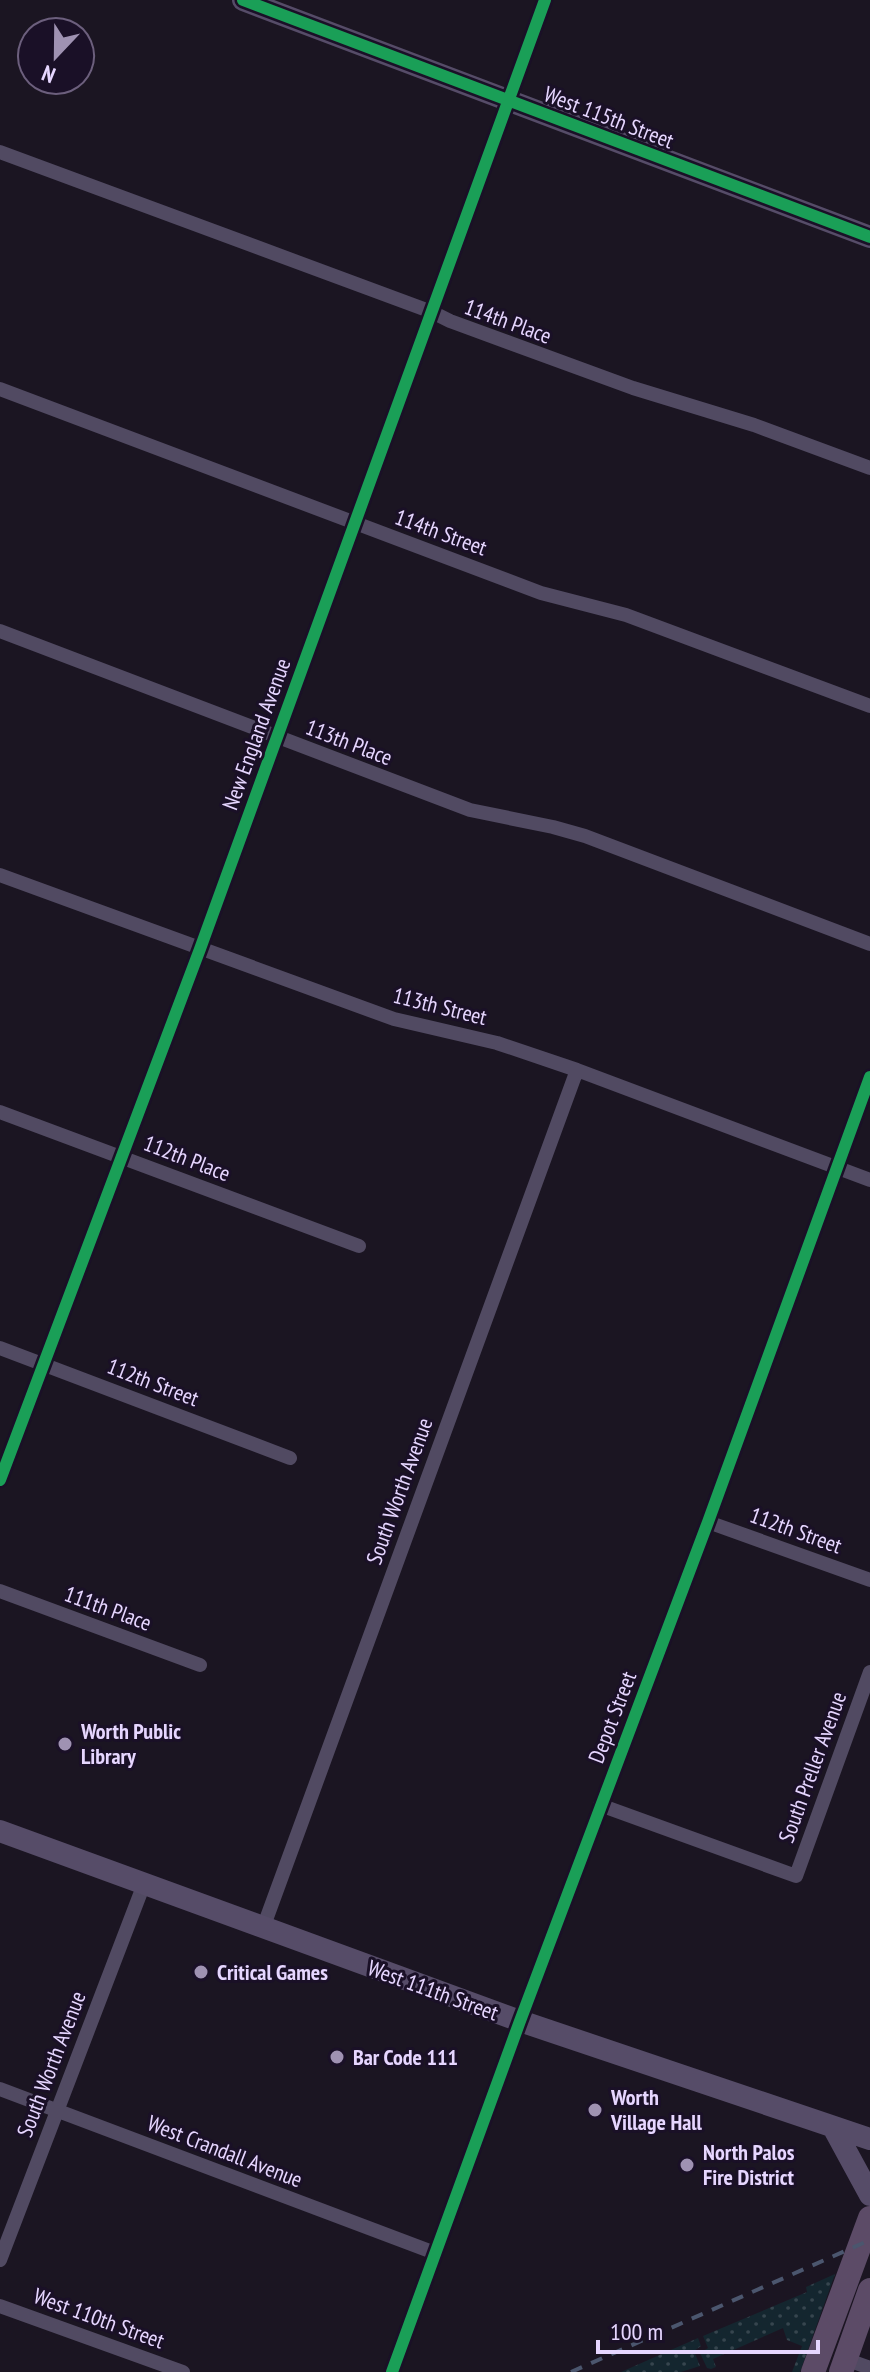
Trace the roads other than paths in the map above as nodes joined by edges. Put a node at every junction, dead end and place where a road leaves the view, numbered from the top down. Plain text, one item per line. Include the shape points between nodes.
1 (243, 0) edge
2 (545, 0) edge
3 (508, 100) junction
4 (0, 152) edge
5 (870, 237) edge
6 (432, 312) junction
7 (0, 389) edge
8 (870, 468) edge
9 (355, 524) junction
10 (0, 631) edge
11 (870, 706) edge
12 (277, 736) junction
13 (0, 875) edge
14 (870, 944) edge
15 (200, 949) junction
16 (577, 1070) junction
17 (870, 1077) edge
18 (0, 1112) edge
19 (121, 1157) junction
20 (837, 1168) junction
21 (870, 1180) edge
22 (359, 1246) dead end
23 (0, 1348) edge
24 (44, 1365) junction
25 (290, 1458) dead end
26 (0, 1480) edge
27 (708, 1522) junction
28 (870, 1580) edge
29 (0, 1591) edge
30 (200, 1665) dead end
31 (870, 1672) edge
32 (600, 1805) junction
33 (0, 1831) edge
34 (144, 1884) junction
35 (263, 1928) junction
36 (520, 2021) junction
37 (0, 2089) edge
38 (57, 2110) junction
39 (833, 2127) junction
40 (870, 2139) edge
41 (870, 2195) edge
42 (870, 2218) edge
43 (435, 2253) junction
44 (0, 2260) edge
45 (870, 2290) edge
46 (0, 2306) edge
47 (141, 2365) edge
48 (843, 2366) edge
49 (159, 2368) edge
50 (870, 2368) edge
51 (183, 2372) edge
52 (392, 2372) edge
53 (813, 2372) edge

1 - 3 main road, West 115th Street
2 - 3 street, New England Avenue
3 - 5 main road, West 115th Street
3 - 6 street, New England Avenue
4 - 6 street, 114th Place
6 - 8 street, 114th Place via 633,388
6 - 9 street, New England Avenue
7 - 9 street, 114th Street
9 - 11 street, 114th Street via 541,593 626,615
9 - 12 street, New England Avenue
10 - 12 street, 113th Place
12 - 14 street, 113th Place via 470,810 585,836
12 - 15 street, New England Avenue
13 - 15 street, 113th Street
15 - 16 street, 113th Street via 394,1019 497,1043
15 - 19 street, New England Avenue
16 - 20 street, 113th Street
16 - 35 street, South Worth Avenue
17 - 20 street, Depot Street
18 - 19 street, 112th Place
19 - 22 street, 112th Place
19 - 24 street, New England Avenue
20 - 21 street, 113th Street
20 - 27 street, Depot Street
23 - 24 street, 112th Street
24 - 25 street, 112th Street
24 - 26 street, New England Avenue
27 - 28 street, 112th Street
27 - 32 street, Depot Street
29 - 30 street, 111th Place
31 - 32 street, South Preller Avenue via 796,1876
32 - 36 street, Depot Street
33 - 34 main road, West 111th Street
34 - 35 main road, West 111th Street
34 - 38 street, South Worth Avenue
35 - 36 main road, West 111th Street
36 - 39 main road, West 111th Street
36 - 43 street, Depot Street
37 - 38 street, West Crandall Avenue
38 - 43 street, West Crandall Avenue
38 - 44 street, South Worth Avenue
39 - 40 main road, West 111th Street
39 - 41 main road
42 - 53 main road
43 - 52 street, Depot Street
45 - 48 main road
46 - 47 street, West 110th Street
47 - 49 street, West 110th Street
48 - 50 street
49 - 51 street, West 110th Street

